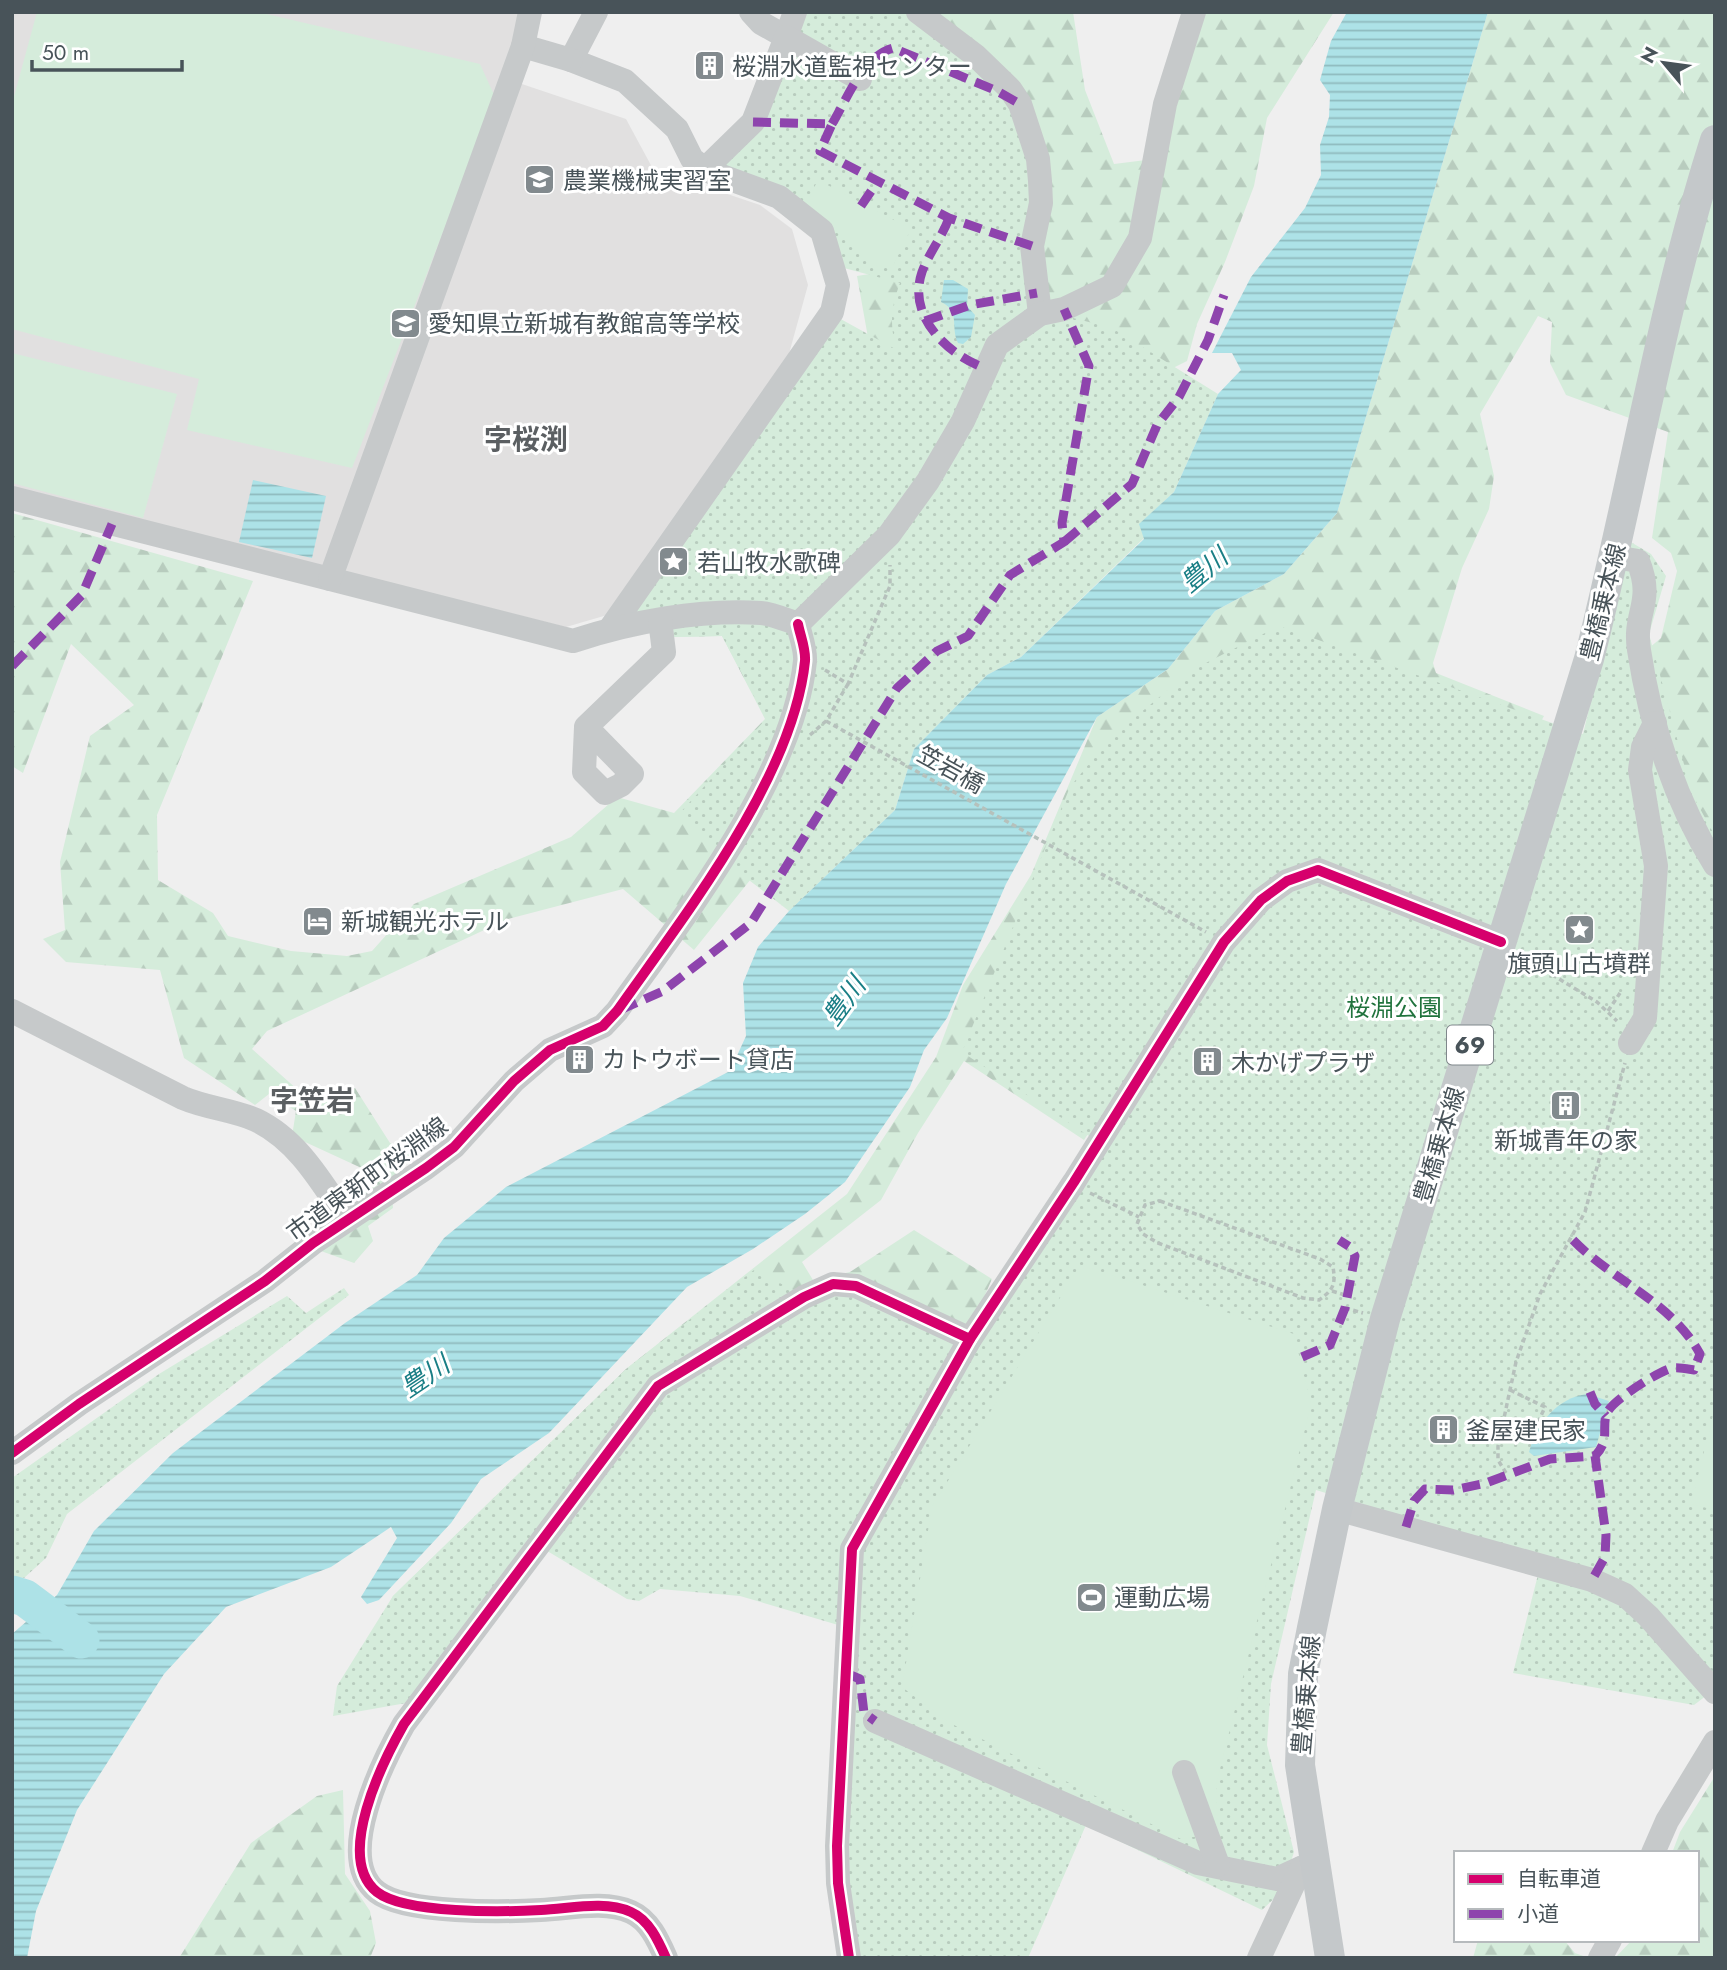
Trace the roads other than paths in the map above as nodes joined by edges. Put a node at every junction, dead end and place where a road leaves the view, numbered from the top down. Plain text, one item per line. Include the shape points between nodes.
1 (530, 12) edge
2 (596, 12) edge
3 (751, 12) edge
4 (795, 12) edge
5 (918, 12) edge
6 (1194, 12) edge
7 (786, 37) junction
8 (523, 46) junction
9 (571, 60) junction
10 (860, 79) dead end
11 (1715, 140) edge
12 (708, 171) junction
13 (1040, 314) junction
14 (12, 498) edge
15 (1615, 557) junction
16 (330, 579) junction
17 (660, 620) junction
18 (797, 624) junction
19 (610, 629) junction
20 (1655, 723) junction
21 (586, 727) dead end
22 (1715, 865) edge
23 (1501, 942) junction
24 (12, 1011) edge
25 (1630, 1043) road end
26 (347, 1220) junction
27 (970, 1339) junction
28 (12, 1453) edge
29 (1337, 1508) junction
30 (1715, 1692) edge
31 (875, 1721) dead end
32 (1715, 1742) edge
33 (1184, 1772) dead end
34 (1654, 1851) edge
35 (1218, 1865) junction
36 (1308, 1865) junction
37 (1609, 1942) edge
38 (666, 1958) edge
39 (849, 1958) edge
40 (1259, 1958) edge
41 (1331, 1958) edge
42 (1600, 1958) edge

1 - 8 street
2 - 9 street
3 - 7 street
4 - 7 street
5 - 13 street via 976,56 1020,104 1038,159 1041,204 1032,246
6 - 13 street via 1164,104 1140,238 1112,286 1064,309
7 - 10 street
7 - 12 street via 753,122
8 - 9 street
8 - 16 street
9 - 12 street via 625,81 677,129 692,159
11 - 15 main road, 豊橋乗本線 / 69 via 1656,364
12 - 19 street via 779,197 822,231 838,285 832,312
13 - 18 street via 997,345 963,421 890,535
14 - 16 street
15 - 20 street via 1638,561 1645,579 1647,594 1638,647
15 - 23 main road, 豊橋乗本線 / 69 via 1562,751
16 - 19 street via 573,641
17 - 18 street via 763,613
17 - 19 street
17 - 21 street via 664,652
18 - 26 street, 市道東新町桜淵線 via 806,658 796,706 772,771 712,875 617,1012 603,1026 550,1050 514,1081 454,1147
20 - 22 street via 1682,806
20 - 25 street via 1643,747 1640,770 1656,866 1645,1018
23 - 27 street via 1318,870 1287,881 1261,900 1224,942
23 - 29 main road, 豊橋乗本線 / 69 via 1385,1319
24 - 26 street via 183,1098 255,1120 303,1157
26 - 28 street, 市道東新町桜淵線
27 - 38 street via 856,1286 832,1284 658,1386 404,1724 382,1763 365,1816 361,1856 364,1878 379,1894 410,1905 498,1912 599,1906 630,1912 648,1925
27 - 39 street via 852,1549 837,1846
29 - 30 street via 1592,1580 1625,1595
29 - 36 main road, 豊橋乗本線 / 69 via 1303,1674 1300,1765
31 - 35 street via 1150,1843 1198,1863
32 - 34 street
33 - 35 street
35 - 36 street via 1277,1879
36 - 40 street
36 - 41 main road, 豊橋乗本線 / 69
37 - 42 street

